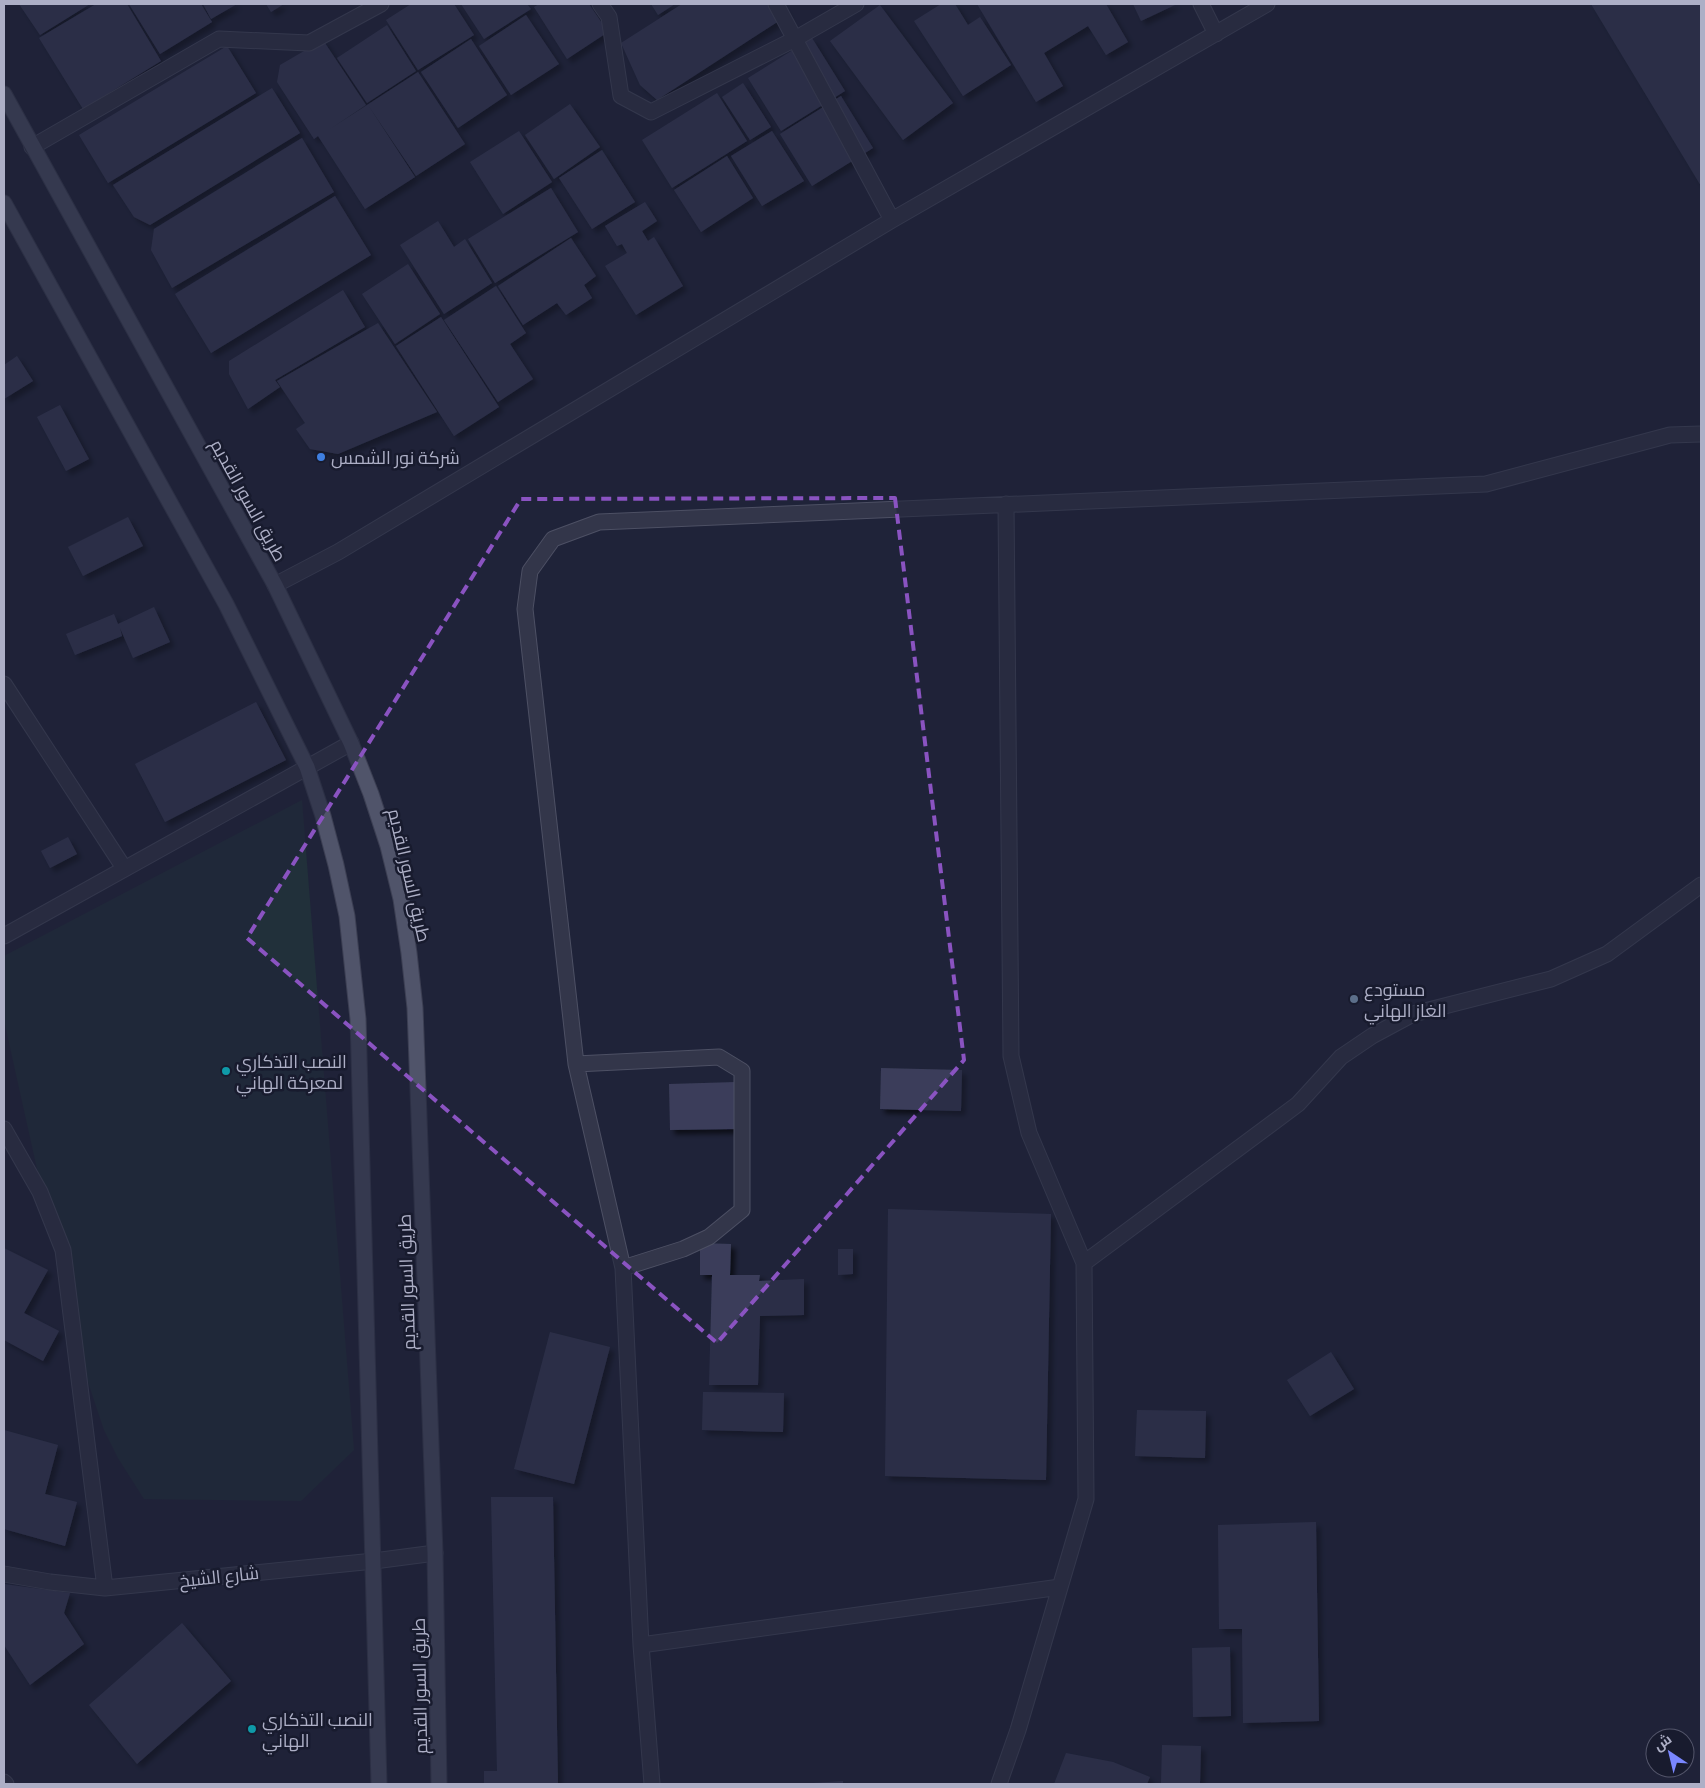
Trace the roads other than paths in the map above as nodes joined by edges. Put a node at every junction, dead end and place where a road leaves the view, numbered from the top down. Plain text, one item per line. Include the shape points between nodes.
1 (381, 4) edge
2 (600, 4) edge
3 (776, 4) edge
4 (856, 4) edge
5 (1201, 4) edge
6 (1267, 4) edge
7 (1216, 34) junction
8 (795, 39) junction
9 (4, 94) edge
10 (32, 148) junction
11 (4, 203) edge
12 (892, 220) junction
13 (1701, 434) edge
14 (1006, 504) junction
15 (275, 585) junction
16 (4, 684) edge
17 (351, 743) junction
18 (307, 767) junction
19 (124, 868) junction
20 (1701, 885) edge
21 (4, 936) edge
22 (576, 1064) junction
23 (4, 1129) edge
24 (1084, 1263) junction
25 (623, 1268) junction
26 (435, 1553) junction
27 (374, 1561) junction
28 (4, 1574) edge
29 (106, 1588) junction
30 (1060, 1588) junction
31 (641, 1645) junction
32 (379, 1784) edge
33 (440, 1784) edge
34 (652, 1784) edge
35 (999, 1784) edge

1 - 10 street via 309,43 218,39
2 - 8 street via 609,17 621,96 651,112
3 - 8 street
4 - 8 street
5 - 7 street
6 - 7 street
7 - 12 street
8 - 12 street
9 - 10 main road, طريق السور القديم
10 - 15 main road, طريق السور القديم
11 - 18 main road via 226,604
12 - 15 street via 347,546
13 - 14 street via 1670,435 1486,484
14 - 22 street via 600,522 553,539 530,570 525,609
14 - 24 street via 1012,1056 1030,1133
15 - 17 main road, طريق السور القديم
16 - 19 street
17 - 18 street
17 - 26 main road, طريق السور القديم via 388,846 401,899 409,953 414,1008
18 - 19 street
18 - 27 main road via 328,832 347,916 358,1019
19 - 21 street
20 - 24 street via 1607,954 1550,979 1413,1014 1372,1036 1341,1057 1298,1104
22 - 25 street
22 - 25 street via 719,1057 742,1070 742,1210 709,1237
23 - 29 street via 40,1192 63,1250
24 - 30 street via 1086,1499
25 - 31 street
26 - 27 street, شارع الشيخ
26 - 33 main road, طريق السور القديم
27 - 29 street, شارع الشيخ
27 - 32 main road
28 - 29 street, شارع الشيخ
30 - 31 street
30 - 35 street
31 - 34 street

